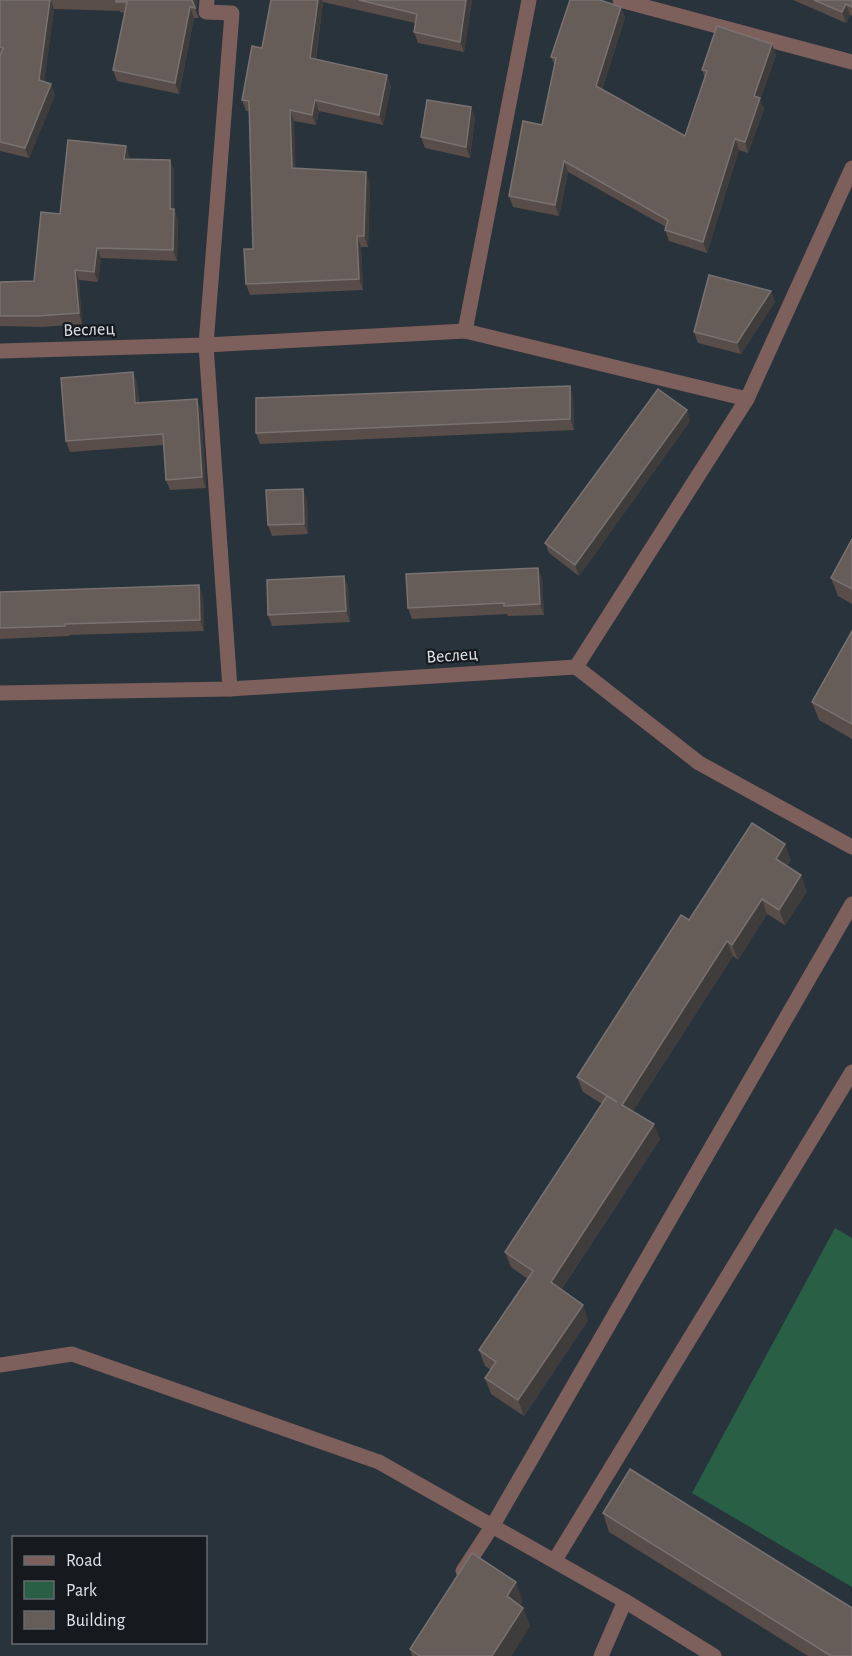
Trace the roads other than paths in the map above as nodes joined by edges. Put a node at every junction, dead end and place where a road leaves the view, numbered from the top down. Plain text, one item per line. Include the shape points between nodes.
1 (207, 0) edge
2 (529, 0) edge
3 (620, 0) edge
4 (852, 62) edge
5 (852, 168) edge
6 (465, 331) junction
7 (206, 345) junction
8 (0, 351) edge
9 (747, 399) junction
10 (576, 667) junction
11 (230, 689) junction
12 (0, 693) edge
13 (852, 847) edge
14 (852, 904) edge
15 (852, 1072) edge
16 (0, 1365) edge
17 (494, 1525) junction
18 (555, 1560) junction
19 (456, 1581) edge
20 (625, 1601) junction
21 (601, 1656) edge
22 (714, 1656) edge

1 - 7 street via 206,12 232,13
2 - 6 street
3 - 4 street
5 - 9 street
6 - 7 street, Веслец
6 - 9 street, Веслец
7 - 8 street, Веслец
7 - 11 street
9 - 10 street
10 - 11 street, Веслец
10 - 13 street via 699,763
11 - 12 street, Веслец
14 - 17 street
15 - 18 street
16 - 17 street via 72,1354 379,1462
17 - 18 street
17 - 19 street
18 - 20 street
20 - 21 street
20 - 22 street

